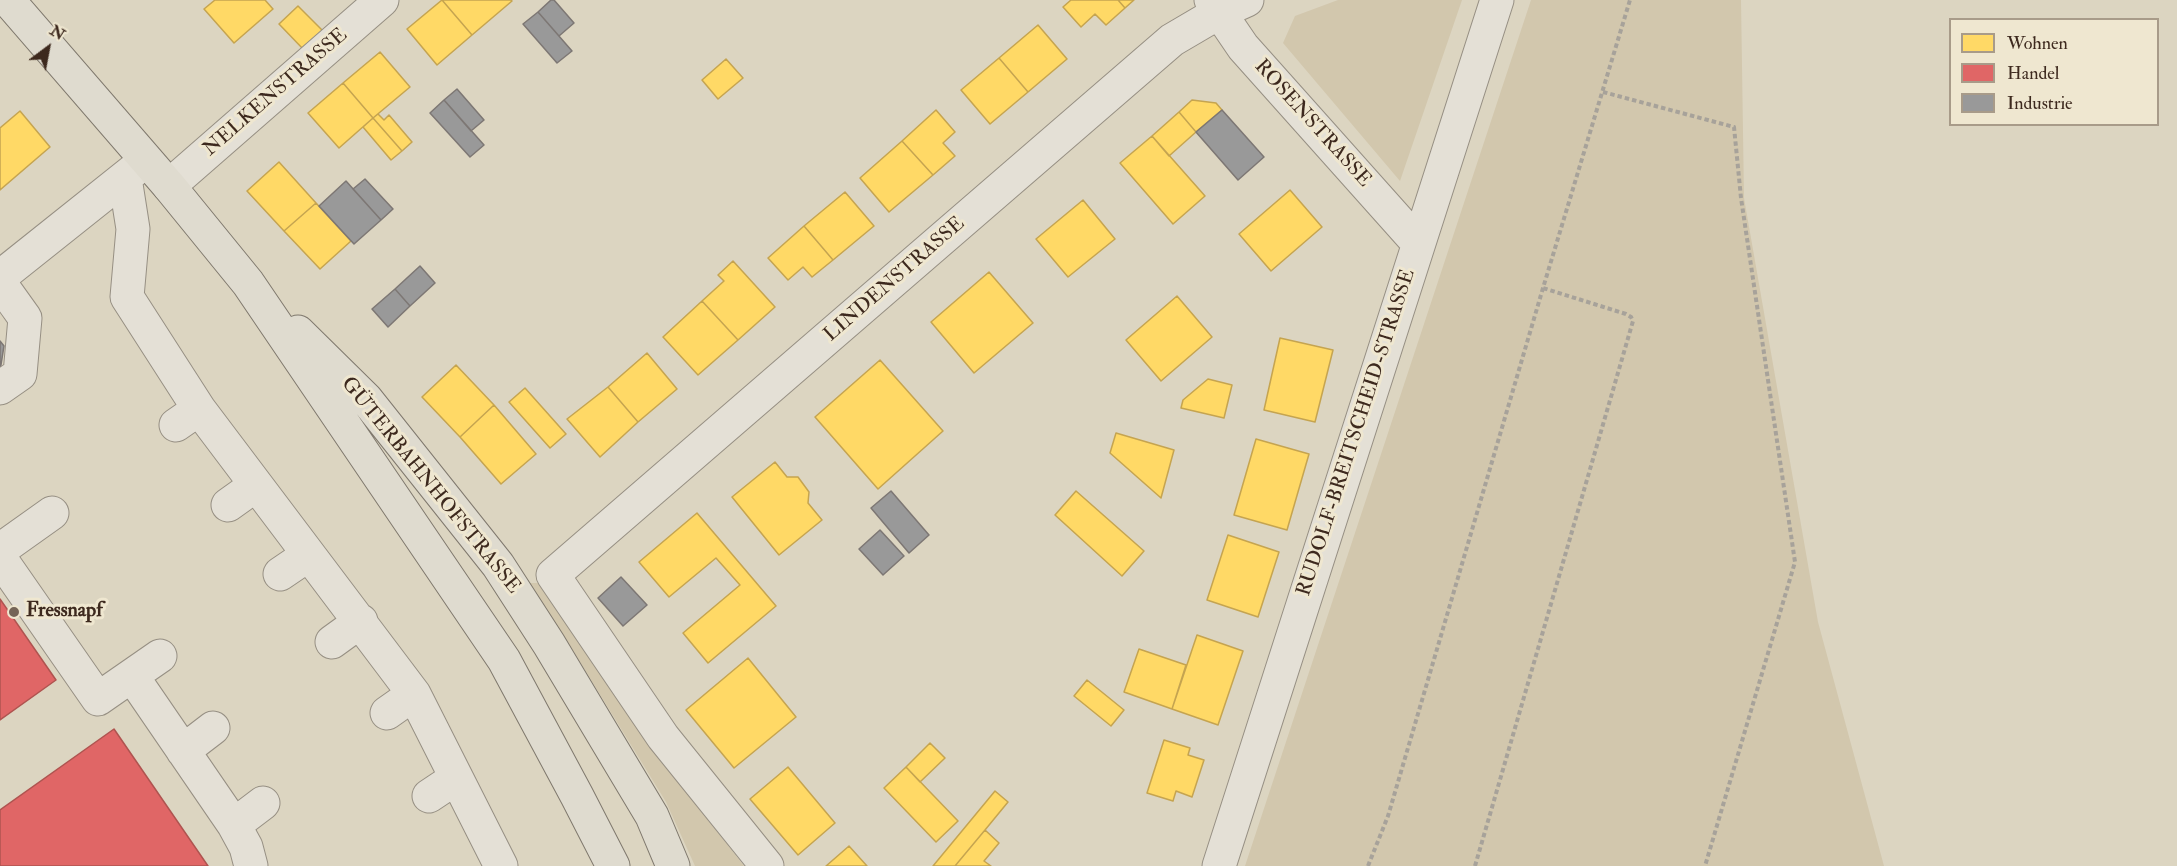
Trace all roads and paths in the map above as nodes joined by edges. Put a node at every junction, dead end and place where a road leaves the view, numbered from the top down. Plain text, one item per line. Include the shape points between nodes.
1 (8, 0) edge
2 (382, 0) edge
3 (1247, 0) edge
4 (1497, 0) edge
5 (1630, 0) edge
6 (1214, 6) edge
7 (1604, 92) junction
8 (136, 169) junction
9 (170, 186) junction
10 (1418, 243) junction
11 (0, 278) edge
12 (0, 283) edge
13 (248, 283) junction
14 (1543, 288) junction
15 (0, 388) edge
16 (256, 485) junction
17 (228, 505) dead end
18 (52, 513) dead end
19 (0, 550) edge
20 (308, 555) junction
21 (0, 558) edge
22 (280, 574) dead end
23 (361, 621) junction
24 (332, 642) dead end
25 (160, 656) dead end
26 (132, 676) junction
27 (414, 694) junction
28 (387, 713) dead end
29 (213, 728) dead end
30 (183, 751) junction
31 (456, 778) junction
32 (429, 796) dead end
33 (577, 796) junction
34 (262, 803) dead end
35 (234, 825) junction
36 (493, 863) edge
37 (251, 866) edge
38 (602, 866) edge
39 (613, 866) edge
40 (673, 866) edge
41 (768, 866) edge
42 (1219, 866) edge
43 (1368, 866) edge
44 (1475, 866) edge
45 (1705, 866) edge

1 - 8 main road, GÜTERBAHNHOFSTRASSE
2 - 9 street, NELKENSTRASSE
3 - 6 street, LINDENSTRASSE
4 - 10 street, RUDOLF-BREITSCHEID-STRASSE
5 - 7 path
6 - 10 street, ROSENSTRASSE via 1243,47
6 - 41 street, LINDENSTRASSE via 553,575 663,737
7 - 14 path
7 - 45 path via 1734,127 1795,562
8 - 9 main road, GÜTERBAHNHOFSTRASSE
8 - 11 street
8 - 16 street via 128,297 188,417
9 - 13 main road, GÜTERBAHNHOFSTRASSE
10 - 42 street, RUDOLF-BREITSCHEID-STRASSE
12 - 15 street via 25,318 20,374
13 - 33 main road, GÜTERBAHNHOFSTRASSE via 504,660
13 - 40 main road, GÜTERBAHNHOFSTRASSE via 366,399 498,564 652,816
14 - 43 path via 1388,816
14 - 44 path via 1626,314 1633,321
16 - 17 street
16 - 20 street
18 - 19 street
20 - 22 street
20 - 23 street
21 - 26 street via 61,625 98,699
23 - 24 street
23 - 27 street
25 - 26 street
26 - 30 street
27 - 28 street
27 - 31 street
29 - 30 street
30 - 35 street
31 - 32 street
31 - 36 street
33 - 38 street
33 - 39 main road, GÜTERBAHNHOFSTRASSE
34 - 35 street
35 - 37 street

